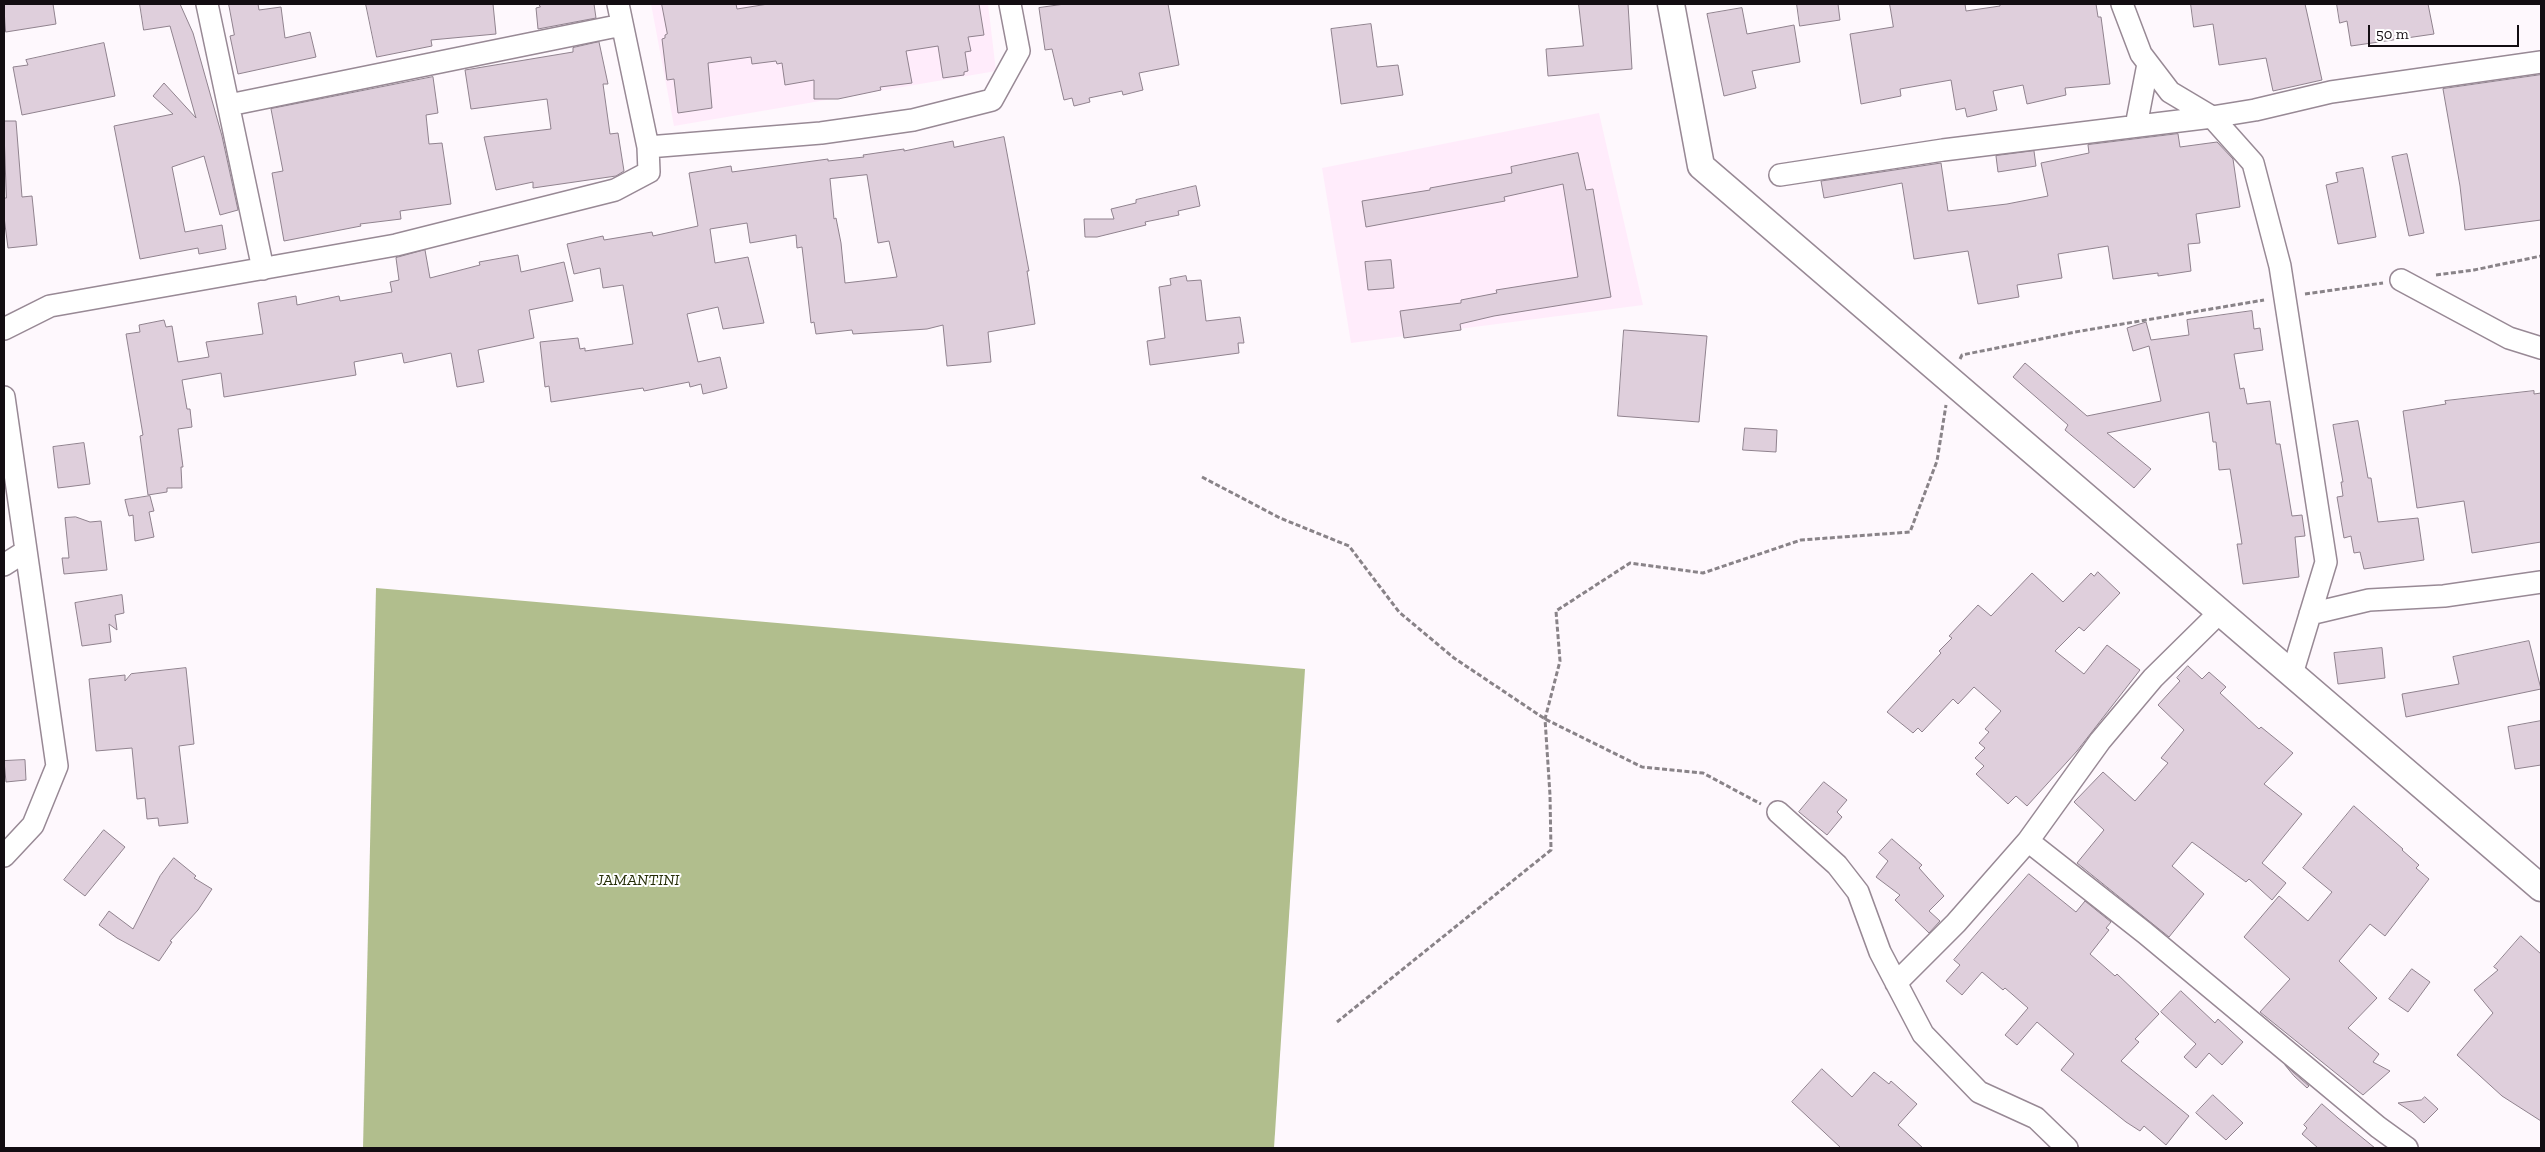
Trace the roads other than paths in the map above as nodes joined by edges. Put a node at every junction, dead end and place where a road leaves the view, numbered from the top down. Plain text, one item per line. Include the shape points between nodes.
1 (207, 4) edge
2 (618, 4) edge
3 (1010, 4) edge
4 (1671, 4) edge
5 (2122, 4) edge
6 (622, 25) junction
7 (2541, 62) edge
8 (2148, 64) junction
9 (229, 105) junction
10 (2212, 117) junction
11 (2136, 126) junction
12 (648, 147) junction
13 (1780, 175) dead end
14 (263, 268) junction
15 (2402, 280) dead end
16 (4, 329) edge
17 (2541, 348) edge
18 (4, 397) edge
19 (26, 551) junction
20 (4, 565) edge
21 (2541, 582) edge
22 (2220, 612) junction
23 (2310, 614) junction
24 (2292, 674) junction
25 (1778, 812) road end
26 (2028, 841) junction
27 (4, 856) edge
28 (2541, 888) edge
29 (1896, 983) junction
30 (2067, 1148) edge
31 (2406, 1148) edge

1 - 9 street
2 - 6 street
3 - 12 street via 1019,51 992,100 913,120 821,133
4 - 22 street via 1701,166
5 - 8 street
6 - 9 street
6 - 12 street
7 - 10 street via 2331,92
8 - 10 street via 2170,92
8 - 11 street
9 - 14 street
10 - 11 street
10 - 23 street via 2253,163 2280,266 2326,562
11 - 13 street via 1943,150
12 - 14 street via 649,172 615,190 396,245
14 - 16 street via 50,306
15 - 17 street via 2509,338
18 - 19 street
19 - 20 street
19 - 27 street via 57,766 33,825
21 - 23 street via 2444,596 2369,600
22 - 24 street
22 - 26 street via 2153,678 2100,741
23 - 24 street
24 - 28 street
25 - 29 street via 1837,865 1858,892 1880,952
26 - 29 street
26 - 31 street
29 - 30 street via 1923,1034 1979,1092 2036,1118

